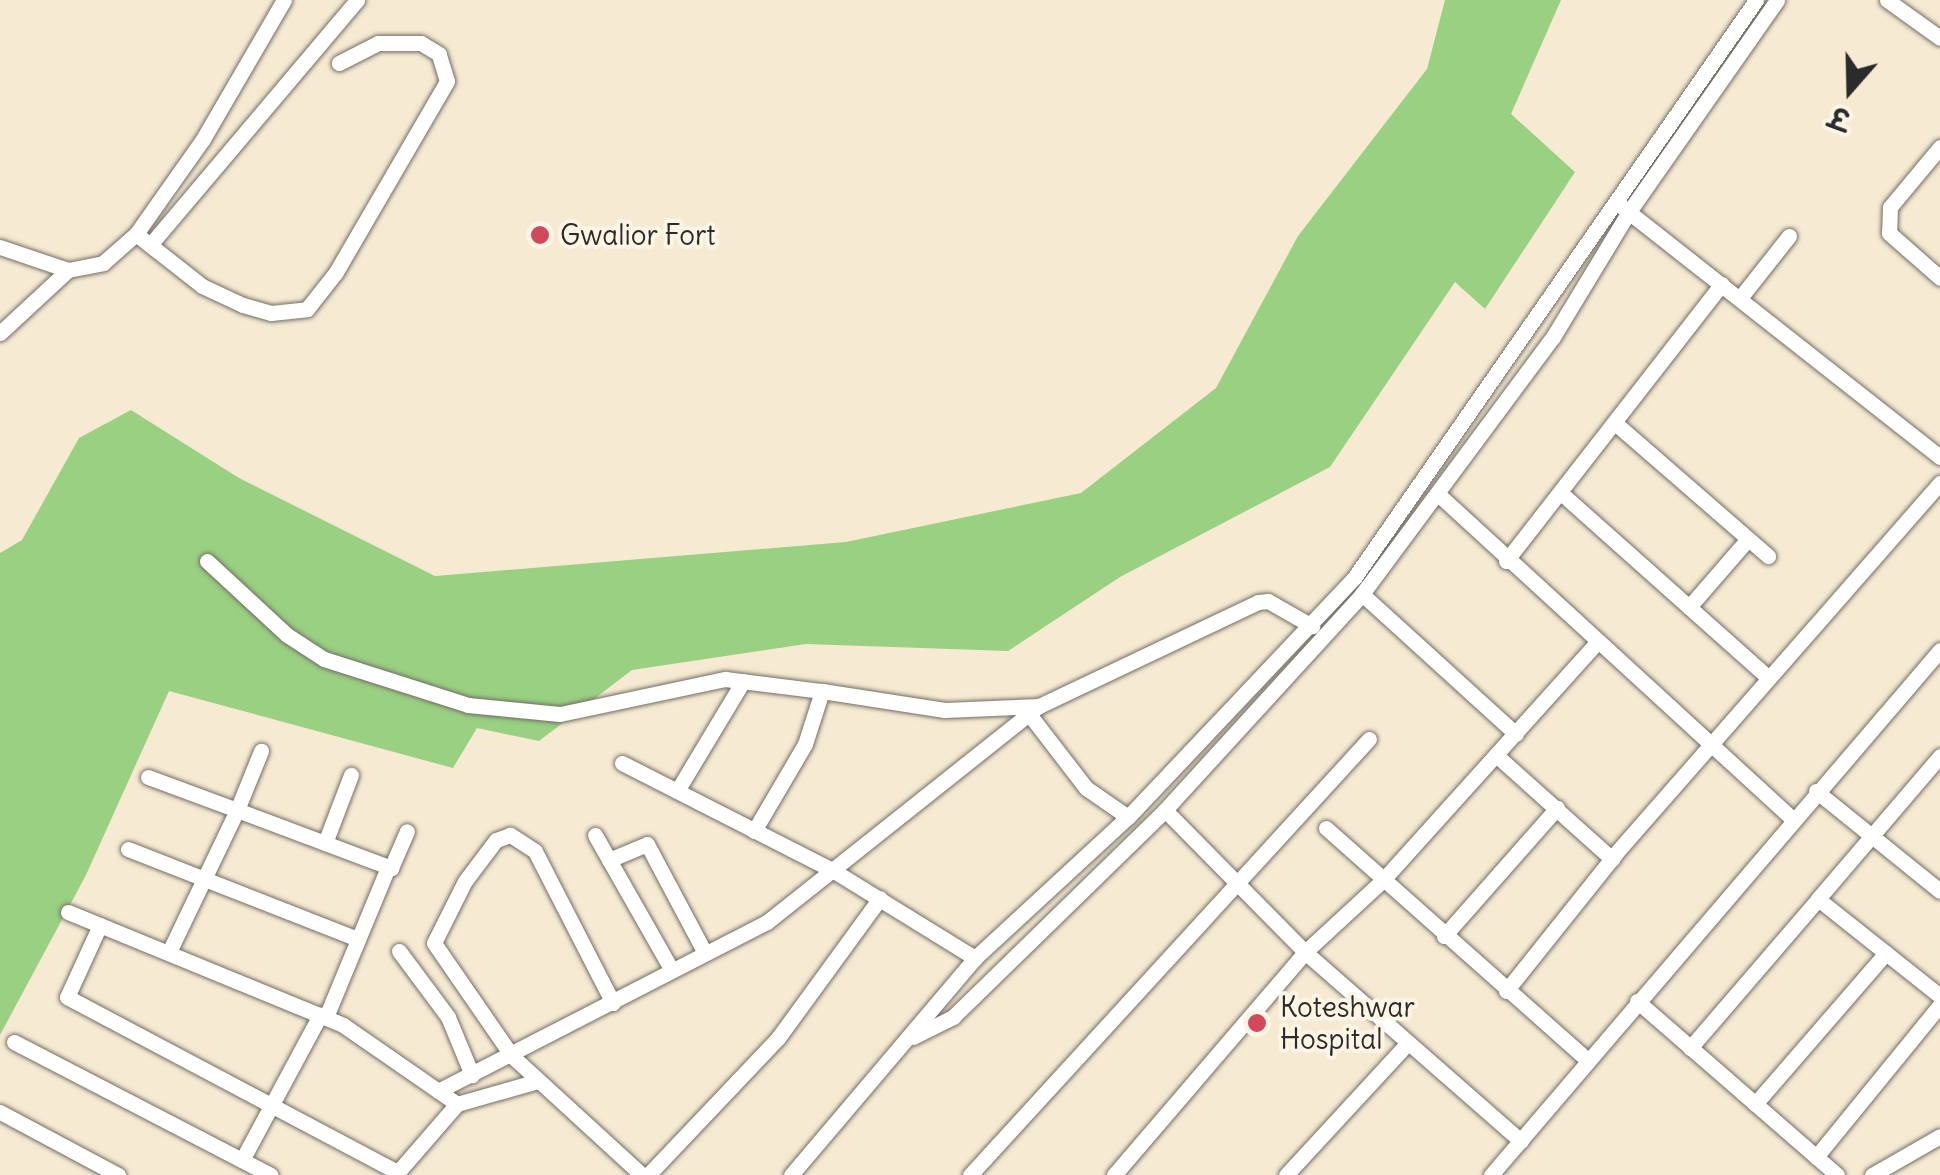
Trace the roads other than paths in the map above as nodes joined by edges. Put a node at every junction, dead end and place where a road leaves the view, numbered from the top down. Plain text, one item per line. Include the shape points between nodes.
1 (284, 0) edge
2 (358, 0) edge
3 (1756, 0) edge
4 (1777, 0) edge
5 (1887, 0) edge
6 (1940, 38) edge
7 (339, 63) dead end
8 (1940, 147) edge
9 (1616, 200) junction
10 (1628, 213) junction
11 (136, 234) junction
12 (1789, 236) dead end
13 (150, 245) junction
14 (0, 247) edge
15 (68, 270) junction
16 (1939, 274) edge
17 (1722, 284) junction
18 (1740, 298) junction
19 (0, 333) edge
20 (1615, 423) junction
21 (1940, 457) edge
22 (1940, 483) edge
23 (1561, 493) junction
24 (1439, 495) junction
25 (1748, 539) junction
26 (1768, 556) dead end
27 (207, 561) dead end
28 (1506, 561) junction
29 (1362, 594) junction
30 (1689, 607) junction
31 (1312, 626) junction
32 (1596, 643) junction
33 (1940, 650) edge
34 (1769, 678) junction
35 (743, 682) junction
36 (822, 690) junction
37 (1034, 710) junction
38 (1516, 734) junction
39 (1369, 739) dead end
40 (1708, 747) junction
41 (262, 751) dead end
42 (1496, 755) junction
43 (1940, 756) edge
44 (622, 763) dead end
45 (351, 775) dead end
46 (148, 777) dead end
47 (676, 791) junction
48 (1816, 792) junction
49 (1556, 808) junction
50 (237, 810) junction
51 (1165, 810) junction
52 (1128, 817) junction
53 (1791, 818) junction
54 (1326, 828) dead end
55 (407, 830) dead end
56 (754, 831) junction
57 (596, 835) dead end
58 (1871, 836) junction
59 (324, 842) junction
60 (128, 849) dead end
61 (1612, 858) junction
62 (609, 860) junction
63 (388, 866) junction
64 (834, 871) junction
65 (204, 877) junction
66 (1382, 881) junction
67 (1235, 885) junction
68 (1940, 892) edge
69 (880, 898) junction
70 (1818, 899) junction
71 (68, 912) dead end
72 (100, 925) junction
73 (1444, 936) junction
74 (358, 939) junction
75 (399, 950) dead end
76 (169, 952) junction
77 (1305, 952) junction
78 (704, 953) junction
79 (1886, 953) junction
80 (975, 958) junction
81 (671, 969) junction
82 (1506, 991) junction
83 (1940, 996) edge
84 (1637, 1001) junction
85 (613, 1003) junction
86 (1940, 1005) edge
87 (323, 1016) junction
88 (913, 1037) junction
89 (14, 1042) dead end
90 (1406, 1045) junction
91 (1690, 1048) junction
92 (512, 1056) junction
93 (1587, 1060) junction
94 (472, 1075) junction
95 (538, 1081) junction
96 (438, 1091) junction
97 (273, 1104) junction
98 (456, 1104) junction
99 (1754, 1104) junction
100 (0, 1112) edge
101 (1940, 1136) edge
102 (1521, 1142) junction
103 (1816, 1158) junction
104 (242, 1160) junction
105 (118, 1175) edge
106 (271, 1175) edge
107 (645, 1175) edge
108 (791, 1175) edge
109 (970, 1175) edge
110 (1114, 1175) edge
111 (1286, 1175) edge
112 (1491, 1175) edge
113 (1836, 1175) edge
114 (1872, 1175) edge

1 - 11 street via 203,139
2 - 13 street
3 - 9 street
4 - 10 street
5 - 6 street
7 - 13 street via 378,43 421,43 439,54 447,81 336,272 307,308 293,315 243,304 202,286
8 - 16 street via 1890,207 1889,233
9 - 10 street
9 - 31 street via 1492,388
10 - 17 street
10 - 24 street via 1553,337
11 - 13 street
11 - 15 street via 104,263
12 - 18 street
14 - 15 street
15 - 19 street
17 - 18 street
17 - 20 street
18 - 21 street
20 - 23 street
20 - 25 street
22 - 34 street
23 - 28 street
23 - 30 street
24 - 28 street
24 - 29 street
25 - 26 street
25 - 30 street
27 - 35 street via 287,636 324,658 468,705 560,714 725,679
28 - 32 street
29 - 38 street
29 - 51 street
30 - 34 street
31 - 37 street via 1268,600 1258,602
31 - 52 street
32 - 38 street
32 - 40 street
33 - 48 street
34 - 40 street
35 - 36 street
35 - 47 street
36 - 37 street via 946,710
36 - 56 street via 806,744
37 - 52 street via 1086,788
37 - 64 street
38 - 42 street
39 - 67 street
40 - 53 street
40 - 61 street
41 - 50 street
42 - 49 street
42 - 66 street
43 - 58 street
44 - 47 street
45 - 59 street
46 - 50 street
47 - 56 street
48 - 53 street
48 - 58 street
49 - 61 street
49 - 73 street
50 - 59 street
50 - 65 street
51 - 67 street
51 - 88 street via 953,1017
52 - 80 street
53 - 84 street
54 - 66 street
55 - 63 street
56 - 64 street
57 - 62 street
58 - 68 street
58 - 70 street
59 - 63 street
60 - 65 street
61 - 82 street
62 - 78 street via 647,844
62 - 81 street
63 - 74 street
64 - 69 street
64 - 78 street via 767,922
65 - 74 street
65 - 76 street
66 - 73 street
66 - 77 street
67 - 77 street
67 - 109 street
69 - 80 street
69 - 107 street via 778,1038
70 - 79 street
70 - 91 street
71 - 72 street
72 - 76 street
72 - 97 street via 68,997
73 - 82 street
74 - 87 street
75 - 94 street via 448,1017
76 - 87 street
77 - 90 street
77 - 110 street
78 - 81 street
79 - 83 street
79 - 99 street
80 - 88 street via 928,1008
81 - 85 street
82 - 93 street
84 - 91 street
84 - 93 street
85 - 92 street
85 - 92 street via 535,852 510,835 496,840 434,943
86 - 103 street
87 - 96 street
87 - 97 street
88 - 108 street
89 - 104 street
90 - 102 street
90 - 111 street
91 - 99 street
92 - 94 street
92 - 95 street
93 - 102 street
94 - 96 street
95 - 98 street
95 - 107 street
96 - 98 street
97 - 98 street via 398,1172
97 - 104 street
99 - 103 street
100 - 105 street
101 - 114 street
102 - 112 street
103 - 113 street
104 - 106 street

